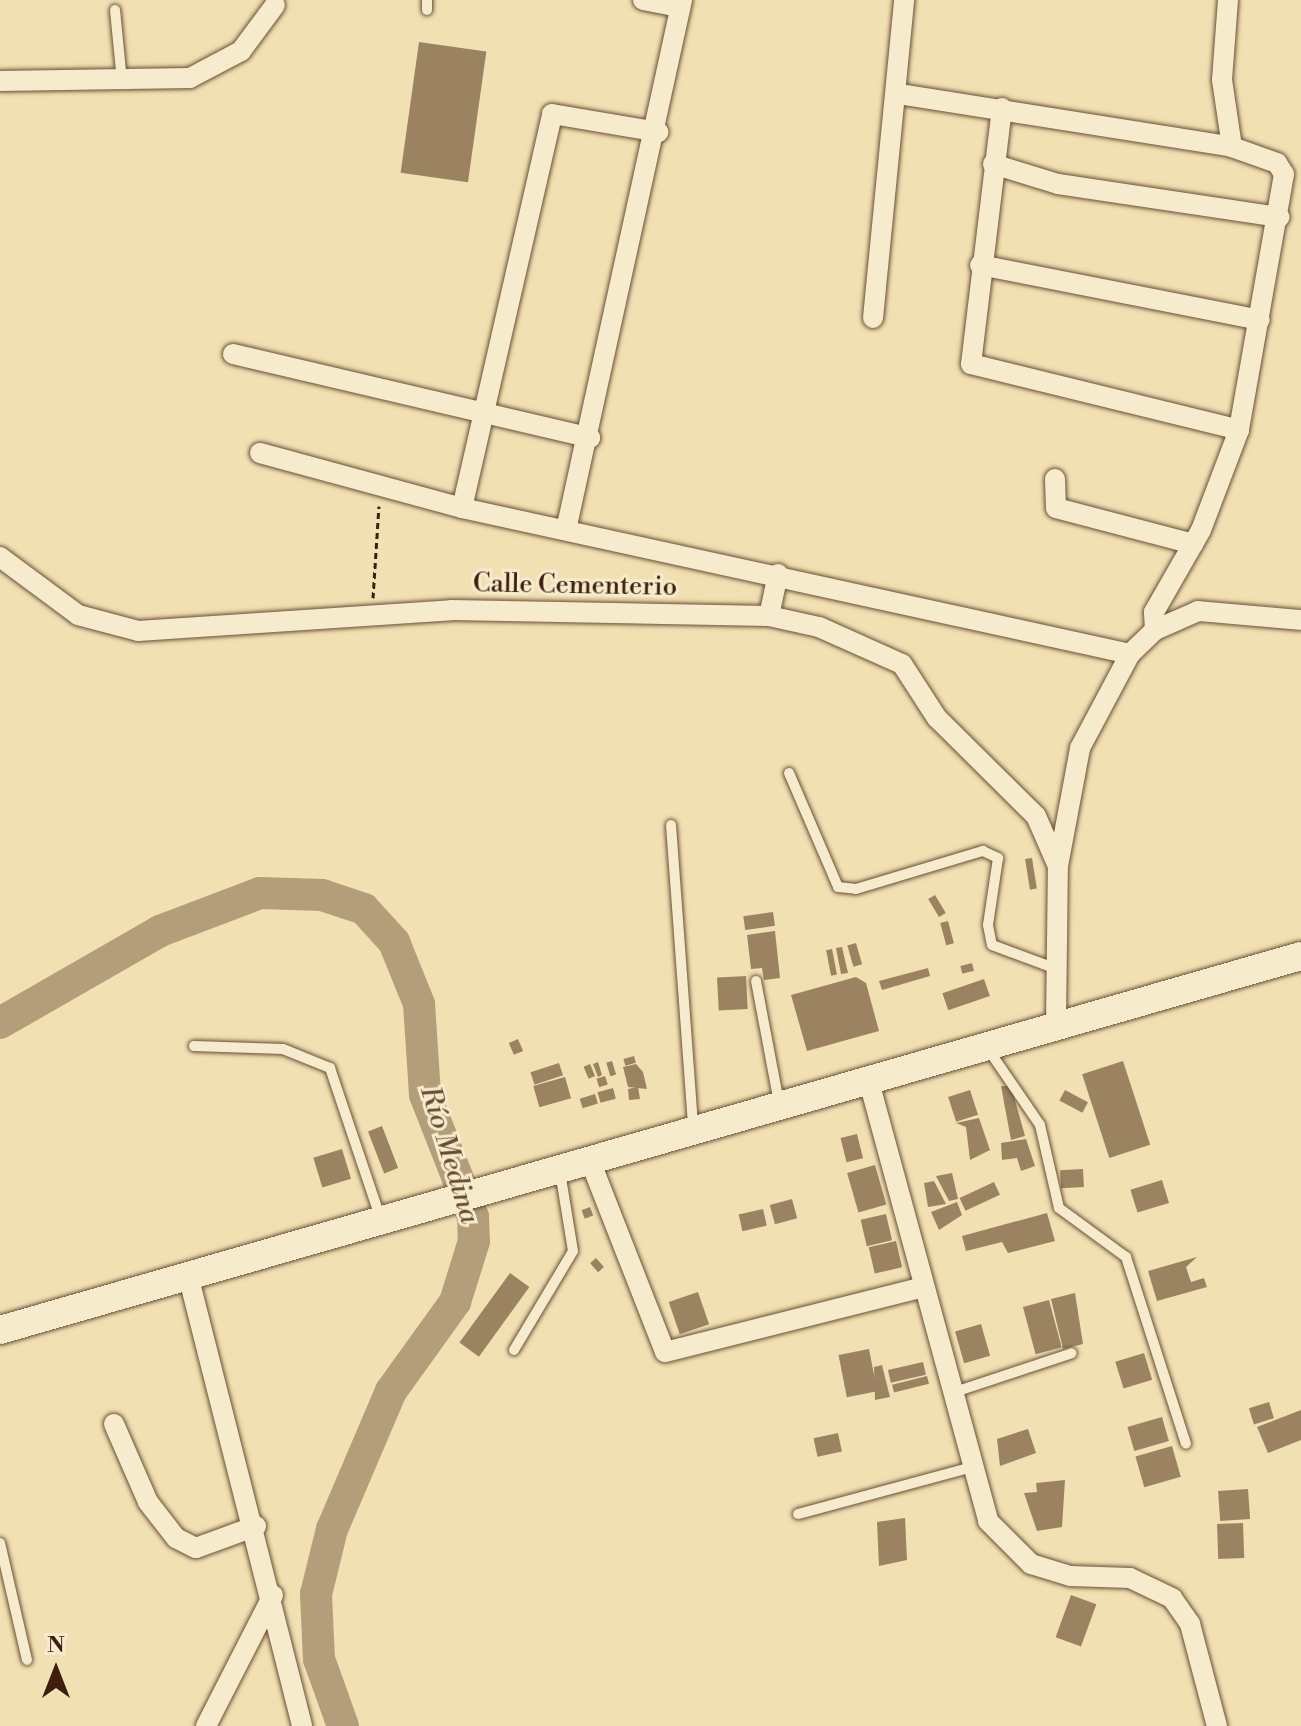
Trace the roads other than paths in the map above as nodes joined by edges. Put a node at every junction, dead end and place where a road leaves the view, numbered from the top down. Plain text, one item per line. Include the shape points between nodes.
1 (643, 0) edge
2 (904, 0) edge
3 (1228, 0) edge
4 (681, 4) edge
5 (275, 5) dead end
6 (115, 10) dead end
7 (0, 81) edge
8 (122, 84) junction
9 (899, 94) junction
10 (1002, 108) junction
11 (658, 132) junction
12 (1232, 147) junction
13 (993, 164) junction
14 (1280, 217) junction
15 (980, 265) junction
16 (873, 318) dead end
17 (1260, 320) junction
18 (233, 354) dead end
19 (484, 414) junction
20 (1239, 430) junction
21 (590, 438) junction
22 (260, 453) dead end
23 (1055, 479) dead end
24 (462, 508) junction
25 (566, 530) junction
26 (1193, 544) junction
27 (0, 557) edge
28 (778, 574) junction
29 (769, 616) junction
30 (1301, 620) edge
31 (1155, 630) junction
32 (1130, 654) junction
33 (789, 773) dead end
34 (671, 825) dead end
35 (1058, 866) junction
36 (1301, 956) edge
37 (1057, 969) junction
38 (756, 981) dead end
39 (1056, 1023) junction
40 (984, 1044) junction
41 (194, 1046) dead end
42 (868, 1078) junction
43 (779, 1103) junction
44 (693, 1128) junction
45 (589, 1158) junction
46 (559, 1166) junction
47 (380, 1219) junction
48 (188, 1275) junction
49 (923, 1287) junction
50 (0, 1330) edge
51 (514, 1350) dead end
52 (1072, 1353) dead end
53 (952, 1393) junction
54 (114, 1424) dead end
55 (1186, 1444) dead end
56 (972, 1467) junction
57 (798, 1514) dead end
58 (256, 1526) junction
59 (0, 1543) edge
60 (273, 1595) junction
61 (27, 1660) dead end
62 (206, 1726) edge
63 (302, 1726) edge
64 (1217, 1726) edge

1 - 4 street
2 - 9 street
3 - 12 street via 1222,80
4 - 11 street
5 - 8 street via 261,30 217,68 190,78
6 - 8 lane
7 - 8 street
9 - 10 street
9 - 16 street
10 - 12 street
10 - 13 street
11 - 19 street via 552,114
11 - 21 street
12 - 14 street via 1277,163 1284,174
13 - 14 street via 1058,184
13 - 15 street
14 - 17 street
15 - 17 street
15 - 20 street via 971,364
17 - 20 street
18 - 19 street
19 - 21 street
19 - 24 street
20 - 26 street
21 - 25 street
22 - 24 street
23 - 26 street via 1056,508
24 - 25 street
25 - 28 street
26 - 31 street via 1154,612
27 - 29 street, Calle Cementerio via 78,615 138,631 372,615
28 - 29 street
28 - 32 street
29 - 35 street, Calle Cementerio via 819,627 902,664 937,718 1036,816
30 - 31 street via 1198,611
31 - 32 street
32 - 35 street via 1080,748
33 - 37 lane via 838,887 856,889 983,851 998,858 988,925 992,945
34 - 44 lane
35 - 37 street
36 - 39 main road
37 - 39 street
38 - 43 lane
39 - 40 main road
40 - 42 main road
40 - 55 lane via 1040,1125 1059,1208 1126,1257
41 - 47 lane via 283,1049 330,1068
42 - 43 main road
42 - 49 street
43 - 44 main road
44 - 45 main road
45 - 46 main road
45 - 49 street via 665,1352
46 - 47 main road
46 - 51 lane via 573,1251
47 - 48 main road
48 - 50 main road
48 - 58 street
49 - 53 street
52 - 53 lane
53 - 56 street
54 - 58 street via 148,1502 176,1538 196,1548
56 - 57 lane
56 - 64 street via 988,1521 1031,1564 1070,1576 1130,1578 1172,1598 1190,1624
58 - 60 street
59 - 61 lane
60 - 62 street
60 - 63 street

